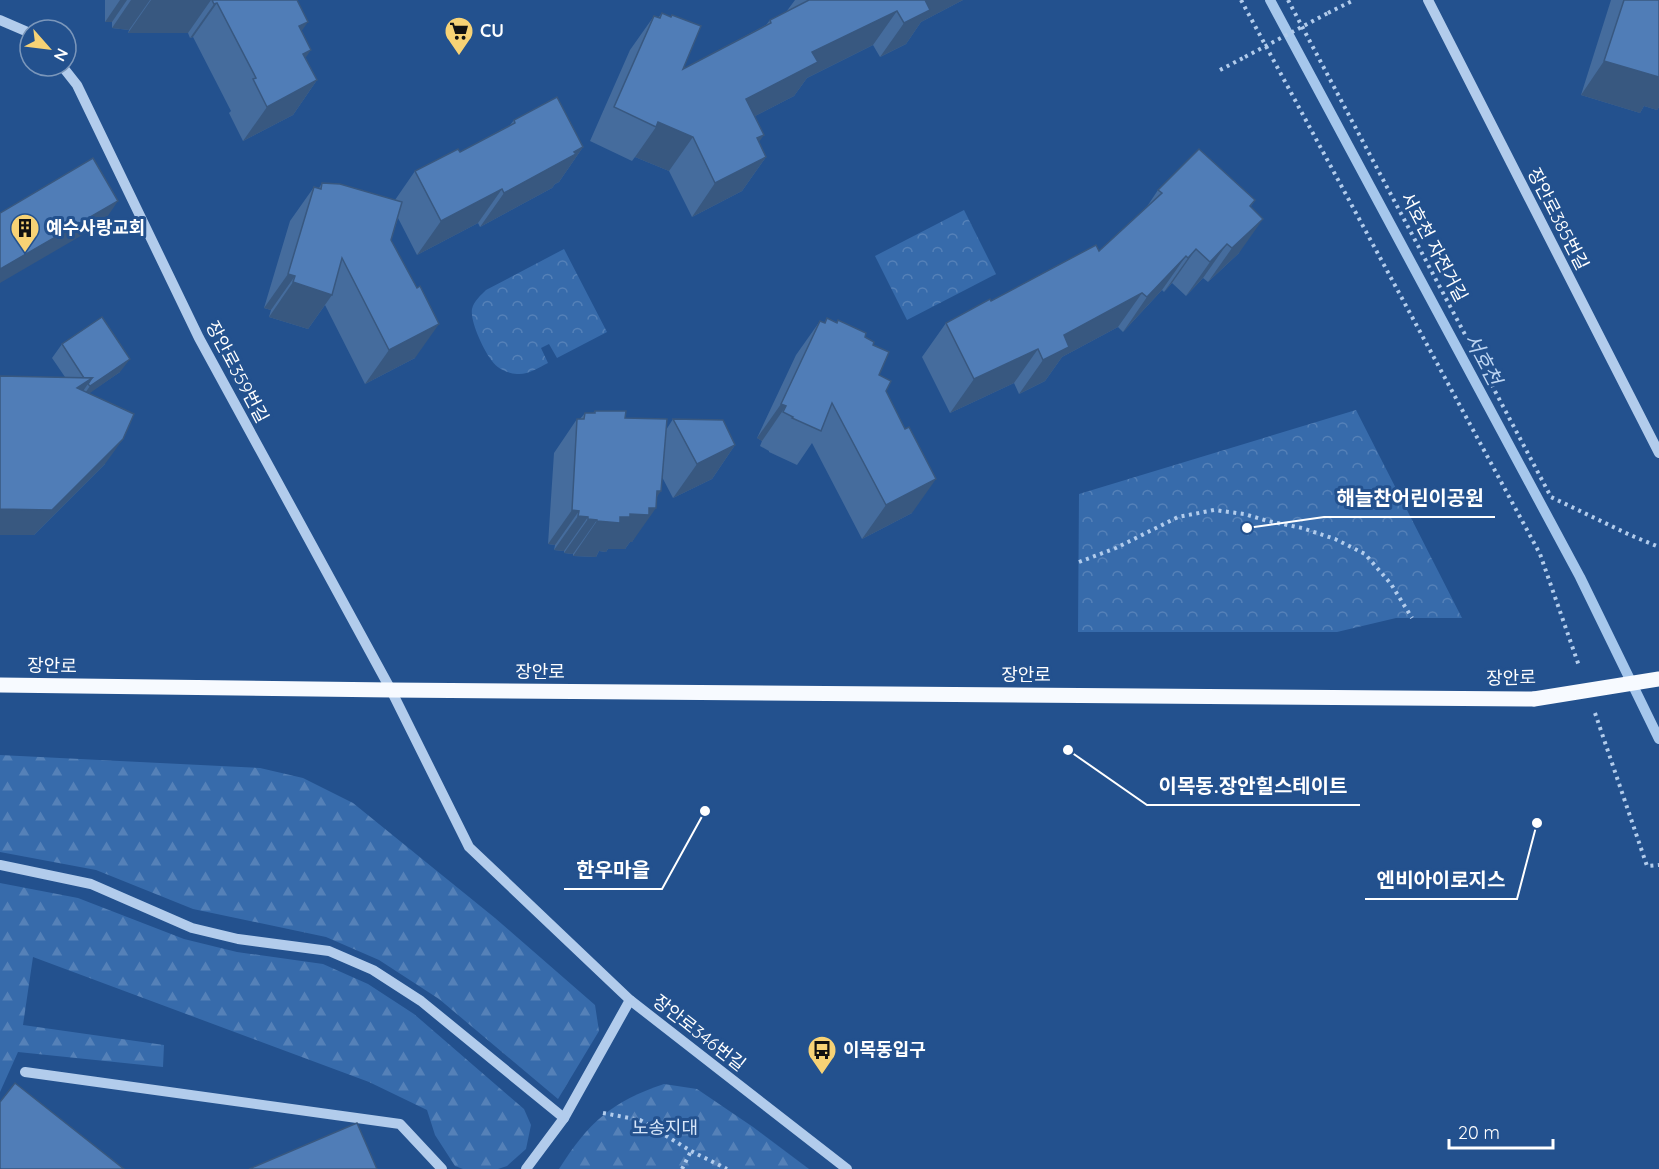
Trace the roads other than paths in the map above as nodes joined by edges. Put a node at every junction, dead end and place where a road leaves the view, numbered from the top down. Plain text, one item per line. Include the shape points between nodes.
1 (1428, 0) edge
2 (0, 20) edge
3 (18, 28) edge
4 (71, 78) edge
5 (1659, 453) edge
6 (1659, 679) edge
7 (0, 685) edge
8 (391, 690) junction
9 (0, 865) edge
10 (630, 1000) junction
11 (25, 1072) dead end
12 (564, 1118) junction
13 (442, 1169) edge
14 (526, 1169) edge
15 (847, 1169) edge

1 - 5 street, 장안로385번길
2 - 3 street
4 - 8 street, 장안로359번길 via 199,338
6 - 8 main road, 장안로, bridge via 1534,699
7 - 8 main road, 장안로
8 - 10 street via 469,847
9 - 12 street via 91,884 192,928 238,939 329,951 373,970 421,1001
10 - 12 street, 장안로346번길
10 - 15 street, 장안로346번길
11 - 13 street via 400,1124
12 - 14 street, 장안로346번길

